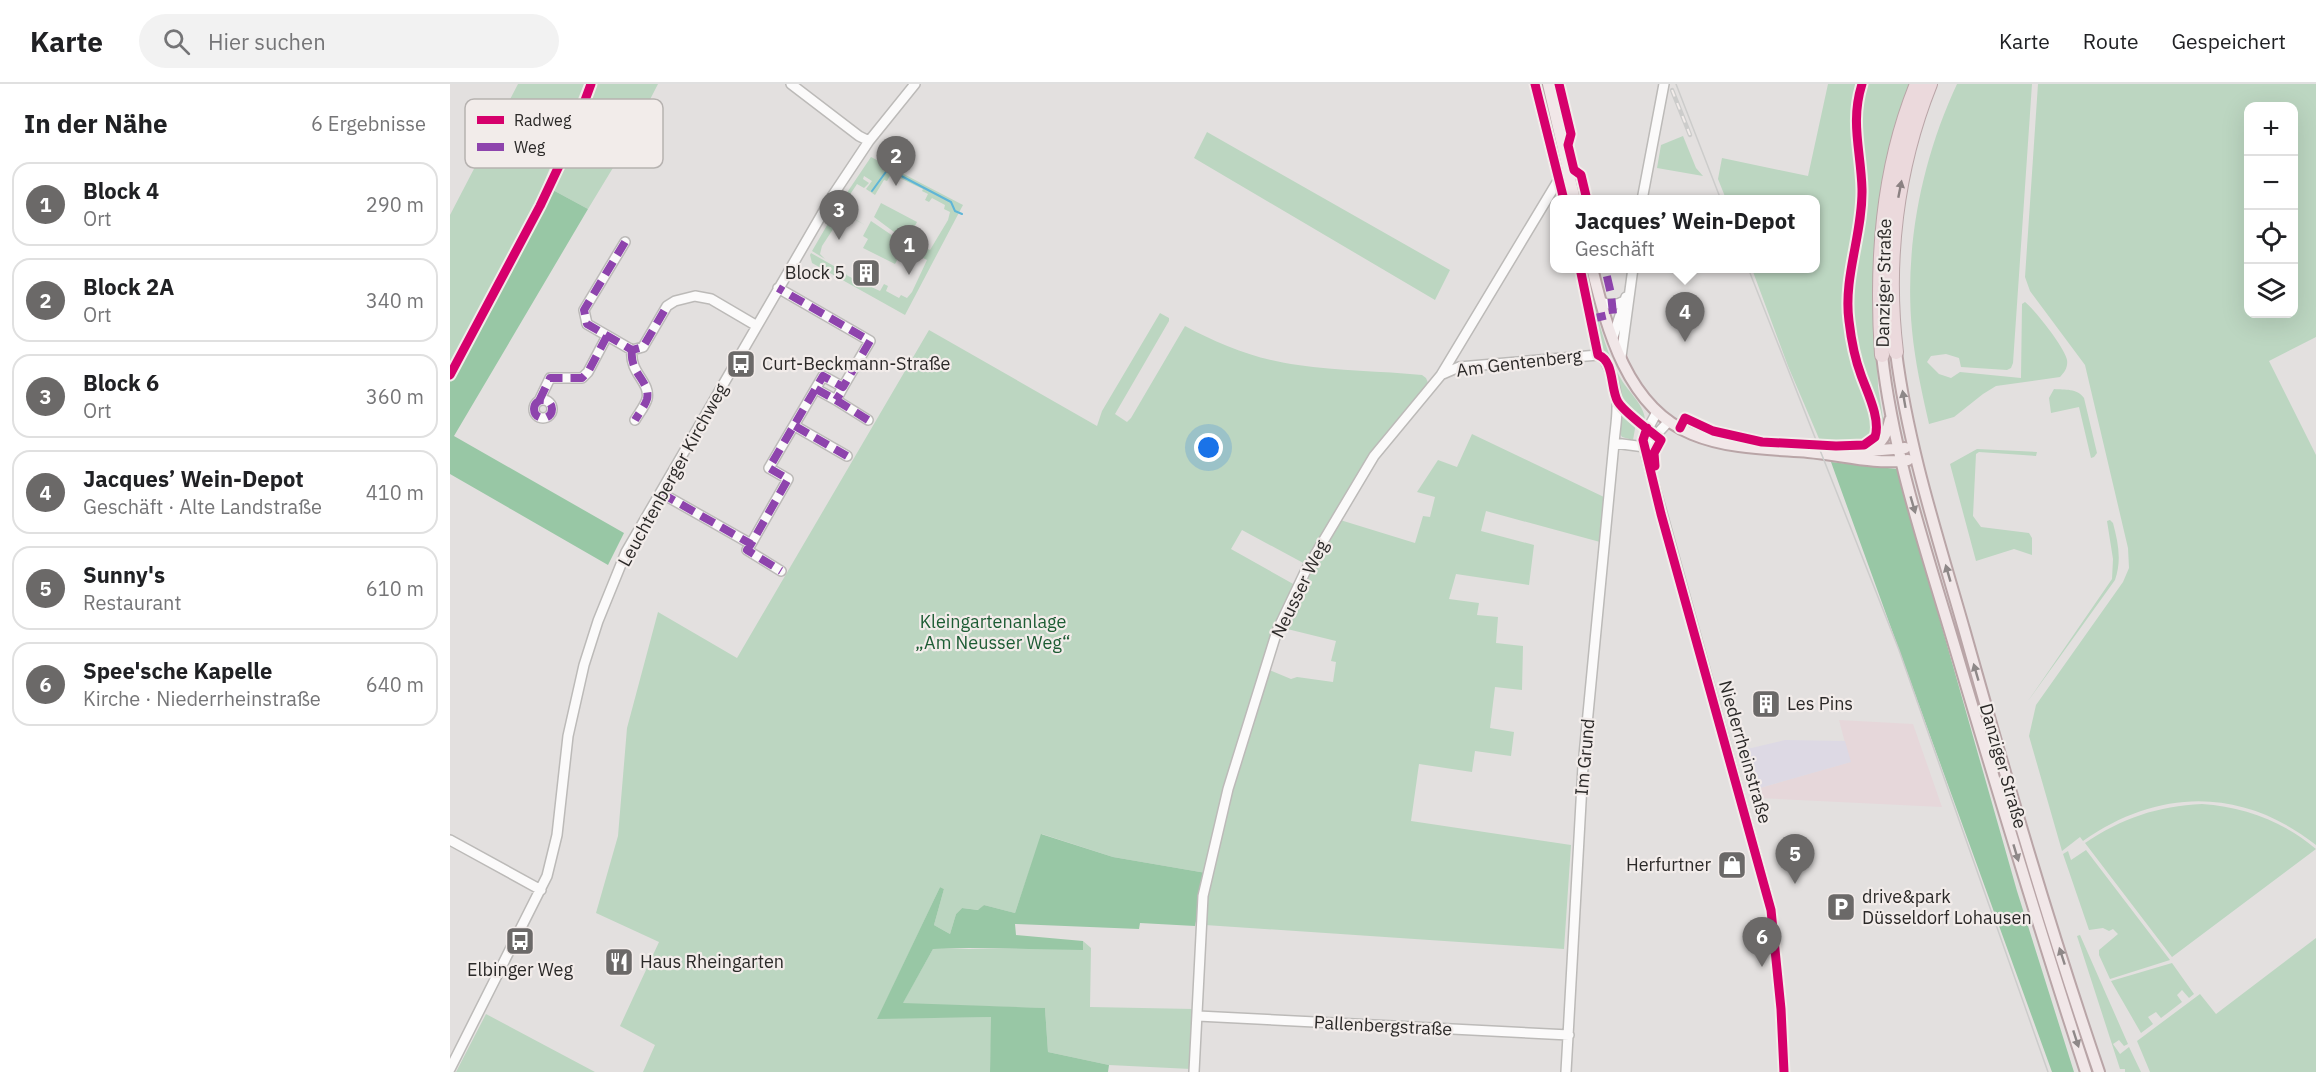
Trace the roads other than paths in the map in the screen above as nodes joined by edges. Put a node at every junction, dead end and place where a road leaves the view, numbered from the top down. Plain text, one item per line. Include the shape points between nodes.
1 (791, 84) edge
2 (915, 84) edge
3 (1548, 84) edge
4 (1664, 84) edge
5 (1917, 84) edge
6 (1930, 84) edge
7 (869, 141) junction
8 (1568, 170) junction
9 (1550, 195) edge
10 (1550, 195) edge
11 (1574, 195) edge
12 (1643, 195) edge
13 (625, 242) dead end
14 (1593, 273) edge
15 (1632, 273) edge
16 (778, 288) junction
17 (1630, 290) junction
18 (1623, 301) junction
19 (1601, 302) junction
20 (757, 326) junction
21 (607, 336) junction
22 (1613, 337) junction
23 (632, 350) junction
24 (1889, 353) junction
25 (1620, 357) junction
26 (1441, 375) junction
27 (843, 387) junction
28 (816, 389) junction
29 (837, 400) junction
30 (539, 401) dead end
31 (1657, 412) junction
32 (1891, 416) junction
33 (635, 420) dead end
34 (868, 420) dead end
35 (1669, 421) junction
36 (795, 426) junction
37 (1614, 443) junction
38 (1914, 446) junction
39 (1646, 447) junction
40 (1899, 449) junction
41 (1866, 451) junction
42 (1832, 454) junction
43 (847, 456) dead end
44 (1917, 458) junction
45 (1901, 460) junction
46 (662, 493) junction
47 (751, 544) junction
48 (781, 571) dead end
49 (450, 840) edge
50 (541, 890) junction
51 (1198, 1016) junction
52 (1569, 1035) junction
53 (450, 1069) edge
54 (1194, 1072) edge
55 (1566, 1072) edge
56 (1784, 1072) edge
57 (2086, 1072) edge
58 (2098, 1072) edge

1 - 7 street
2 - 7 street, Leuchtenberger Kirchweg
3 - 8 main road
4 - 12 street
5 - 24 highway, Danziger Straße via 1896,149 1885,203 1880,276
24 -> 6 highway, Danziger Straße via 1897,206 1908,153
7 - 16 street, Leuchtenberger Kirchweg
8 - 9 street, Neusser Weg
8 - 11 main road
10 - 26 street, Neusser Weg
13 - 21 street via 584,310 587,324
14 - 19 main road
15 - 17 street
16 - 20 street, Leuchtenberger Kirchweg
16 - 27 street via 870,340
17 - 18 street
17 - 25 street
18 - 19 street via 1612,305
18 - 22 street
19 - 22 main road
20 - 23 street via 711,299 695,296 668,306 643,347
20 - 46 street, Leuchtenberger Kirchweg
21 - 23 street
21 - 30 street via 582,378 550,378
22 - 25 main road
23 - 33 street via 631,361 648,397
24 - 32 main road, Danziger Straße
38 -> 24 main road, Danziger Straße
25 - 31 main road
26 - 37 street, Am Gentenberg via 1459,368 1598,355 1607,364 1617,401
26 - 51 street, Neusser Weg via 1374,456 1306,570 1277,631 1228,789 1203,896
27 - 28 street via 823,376
27 - 29 street
28 - 29 street
28 - 36 street
29 - 34 street
31 - 35 main road
31 - 39 street, Niederrheinstraße via 1643,440
32 - 40 main road, Danziger Straße
32 - 41 main road via 1887,434
35 - 39 street
35 - 42 main road via 1710,440 1761,449
36 - 43 street
36 - 47 street via 770,468 788,479
37 - 39 street
37 - 52 street, Im Grund via 1583,766
38 - 40 main road
38 - 44 main road, Danziger Straße
39 - 56 street, Niederrheinstraße via 1771,910 1782,1009
40 - 41 main road
40 - 45 main road, Danziger Straße
41 - 42 main road
42 - 45 main road via 1872,462
44 - 45 main road
58 -> 44 main road, Danziger Straße via 2021,829
45 -> 57 main road, Danziger Straße via 2027,890
46 - 47 street
46 - 50 street, Leuchtenberger Kirchweg via 626,552 584,665 568,736 557,835
47 - 48 street via 747,550
49 - 50 street
50 - 53 street, Leuchtenberger Kirchweg
51 - 52 street, Pallenbergstraße
51 - 54 street, Neusser Weg
52 - 55 street, Im Grund

